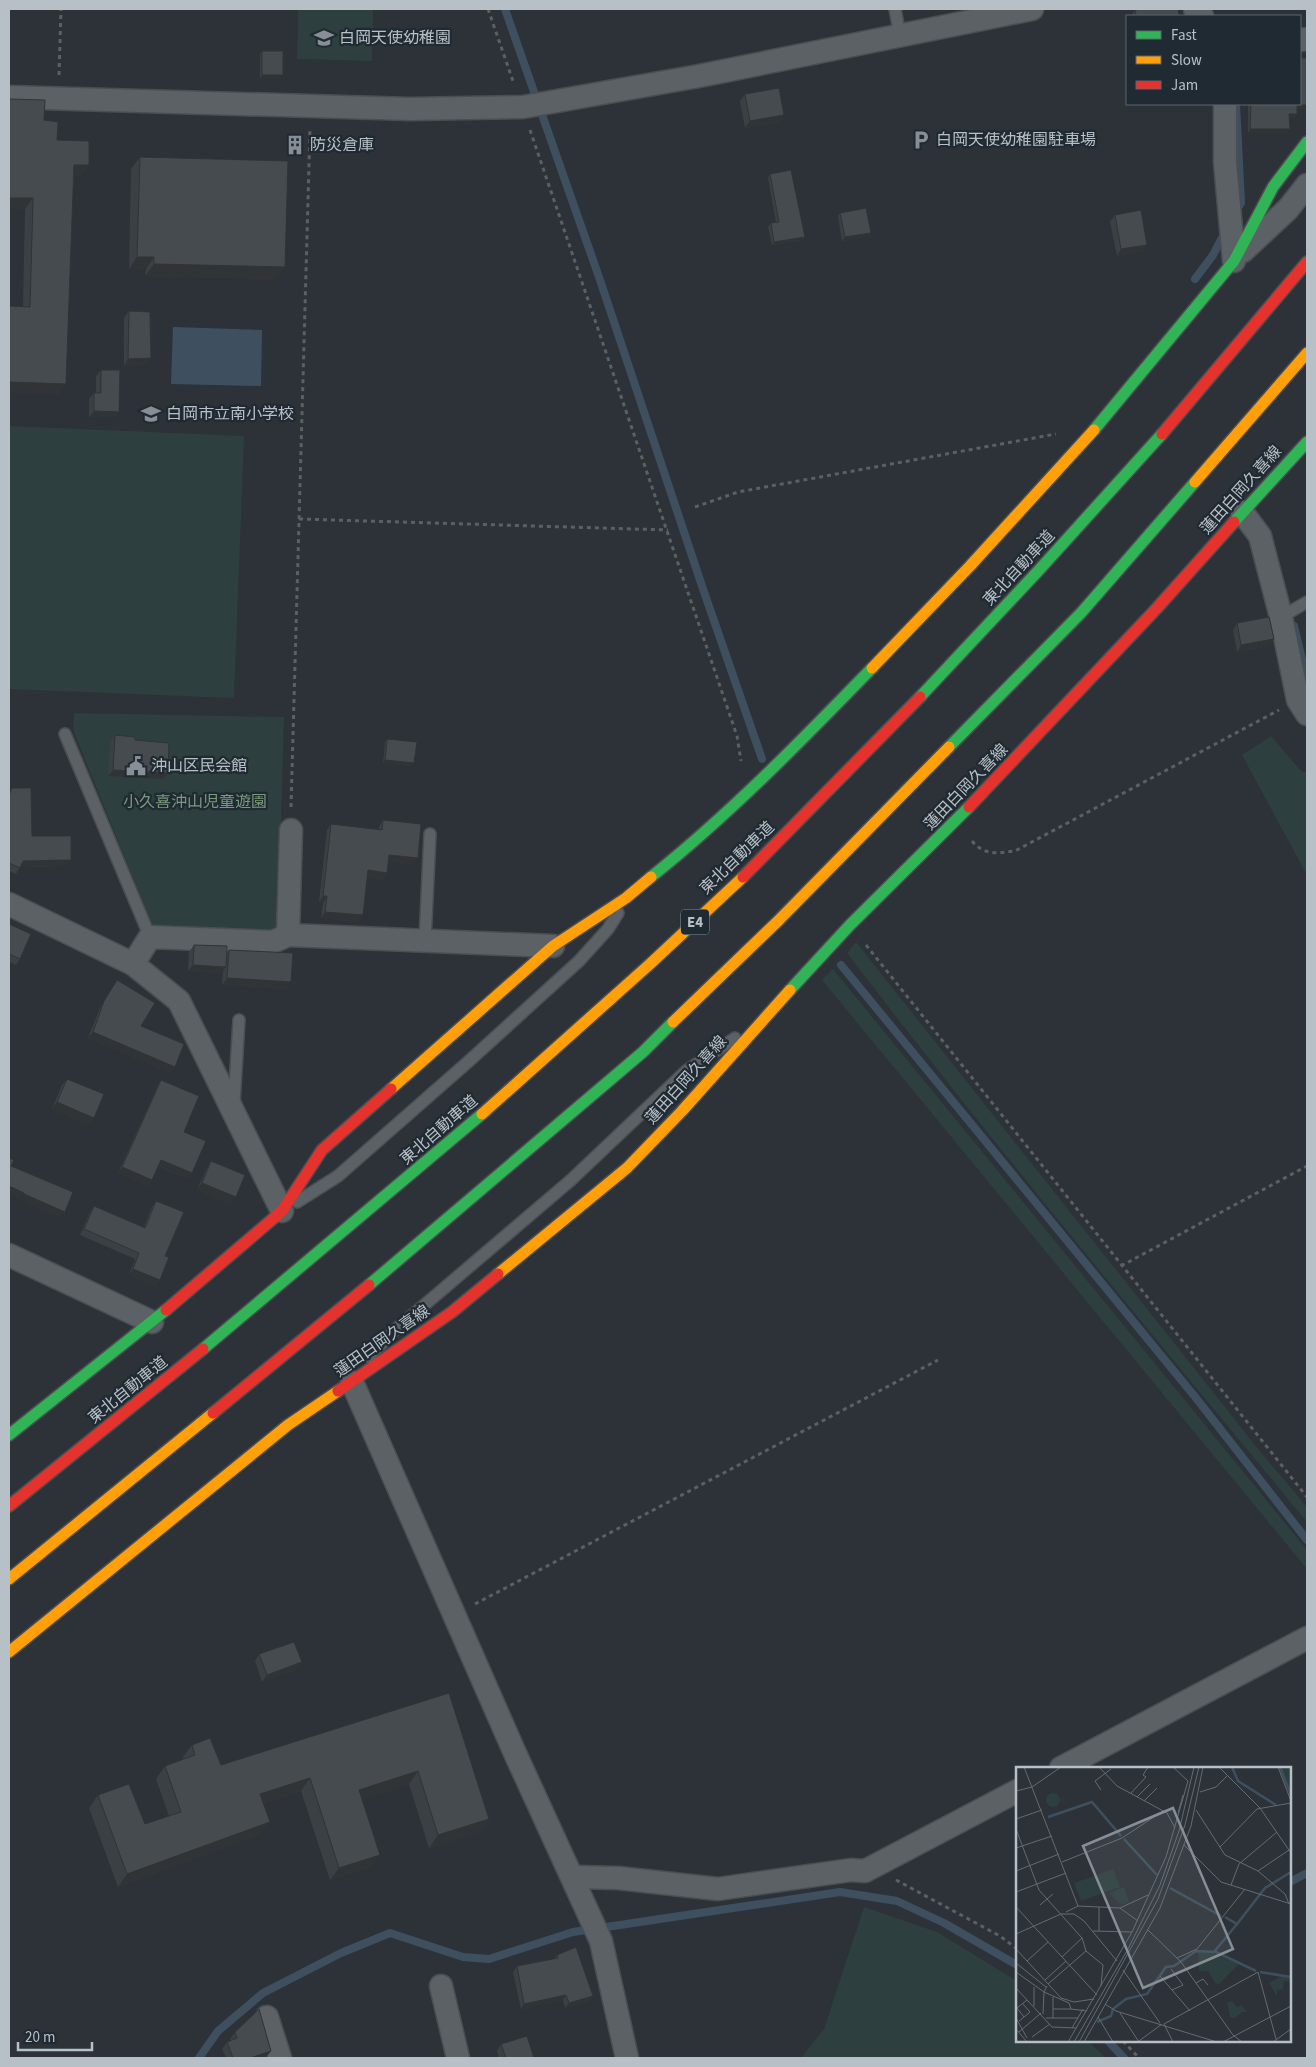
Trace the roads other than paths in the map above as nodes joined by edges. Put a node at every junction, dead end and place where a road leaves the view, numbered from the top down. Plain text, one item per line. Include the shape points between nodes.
1 (895, 9) edge
2 (1032, 9) edge
3 (900, 36) junction
4 (9, 97) edge
5 (1224, 105) edge
6 (1307, 142) edge
7 (1307, 185) edge
8 (1234, 260) junction
9 (1307, 262) edge
10 (1307, 353) edge
11 (1307, 442) edge
12 (1242, 512) junction
13 (1307, 602) edge
14 (1281, 618) junction
15 (1302, 707) edge
16 (65, 734) dead end
17 (291, 830) road end
18 (430, 834) dead end
19 (626, 898) junction
20 (9, 904) edge
21 (288, 935) junction
22 (150, 936) junction
23 (425, 941) junction
24 (552, 946) junction
25 (134, 964) junction
26 (239, 1020) dead end
27 (756, 1027) junction
28 (234, 1112) junction
29 (282, 1211) junction
30 (9, 1255) edge
31 (152, 1322) junction
32 (352, 1382) junction
33 (9, 1435) edge
34 (9, 1506) edge
35 (9, 1579) edge
36 (1307, 1638) edge
37 (9, 1652) edge
38 (1063, 1767) edge
39 (1016, 1792) edge
40 (574, 1877) junction
41 (441, 1986) dead end
42 (267, 2017) dead end
43 (280, 2058) edge
44 (458, 2058) edge
45 (627, 2058) edge

1 - 3 lane
2 - 3 street
3 - 4 street via 590,97 523,107 410,109
5 - 8 street via 1225,162
6 - 8 main road via 1273,187
7 - 8 street via 1288,209
8 - 19 main road via 1084,442 970,566 819,722 679,855
9 - 34 main road, 東北自動車道 / E4 via 1240,343 1019,592 884,735 740,880 600,1009 353,1227
10 - 35 main road via 1081,613 779,920 643,1052 378,1279
11 - 12 main road, 蓮田白岡久喜線
12 - 14 street via 1260,536
12 - 27 main road, 蓮田白岡久喜線 via 1157,608 956,821 850,925
13 - 14 lane
14 - 15 street
16 - 22 lane
17 - 21 street
18 - 23 lane
19 - 24 main road
19 - 29 lane via 608,929 578,961 469,1061 338,1176
20 - 25 street
21 - 22 street via 273,942
21 - 23 street
22 - 25 street
23 - 24 street
24 - 29 main road via 322,1150
25 - 28 street via 179,1001
26 - 28 lane
27 - 32 main road, 蓮田白岡久喜線 via 682,1112 627,1168 452,1312
27 - 32 lane via 723,1044 686,1070 570,1180 395,1330 374,1350
28 - 29 street
29 - 31 main road
30 - 31 street
31 - 33 main road
32 - 37 main road, 蓮田白岡久喜線 via 288,1425
32 - 40 street via 514,1751
36 - 38 street
39 - 40 street via 865,1871 851,1870 718,1889 618,1878
40 - 45 street via 601,1941
41 - 44 street
42 - 43 street

